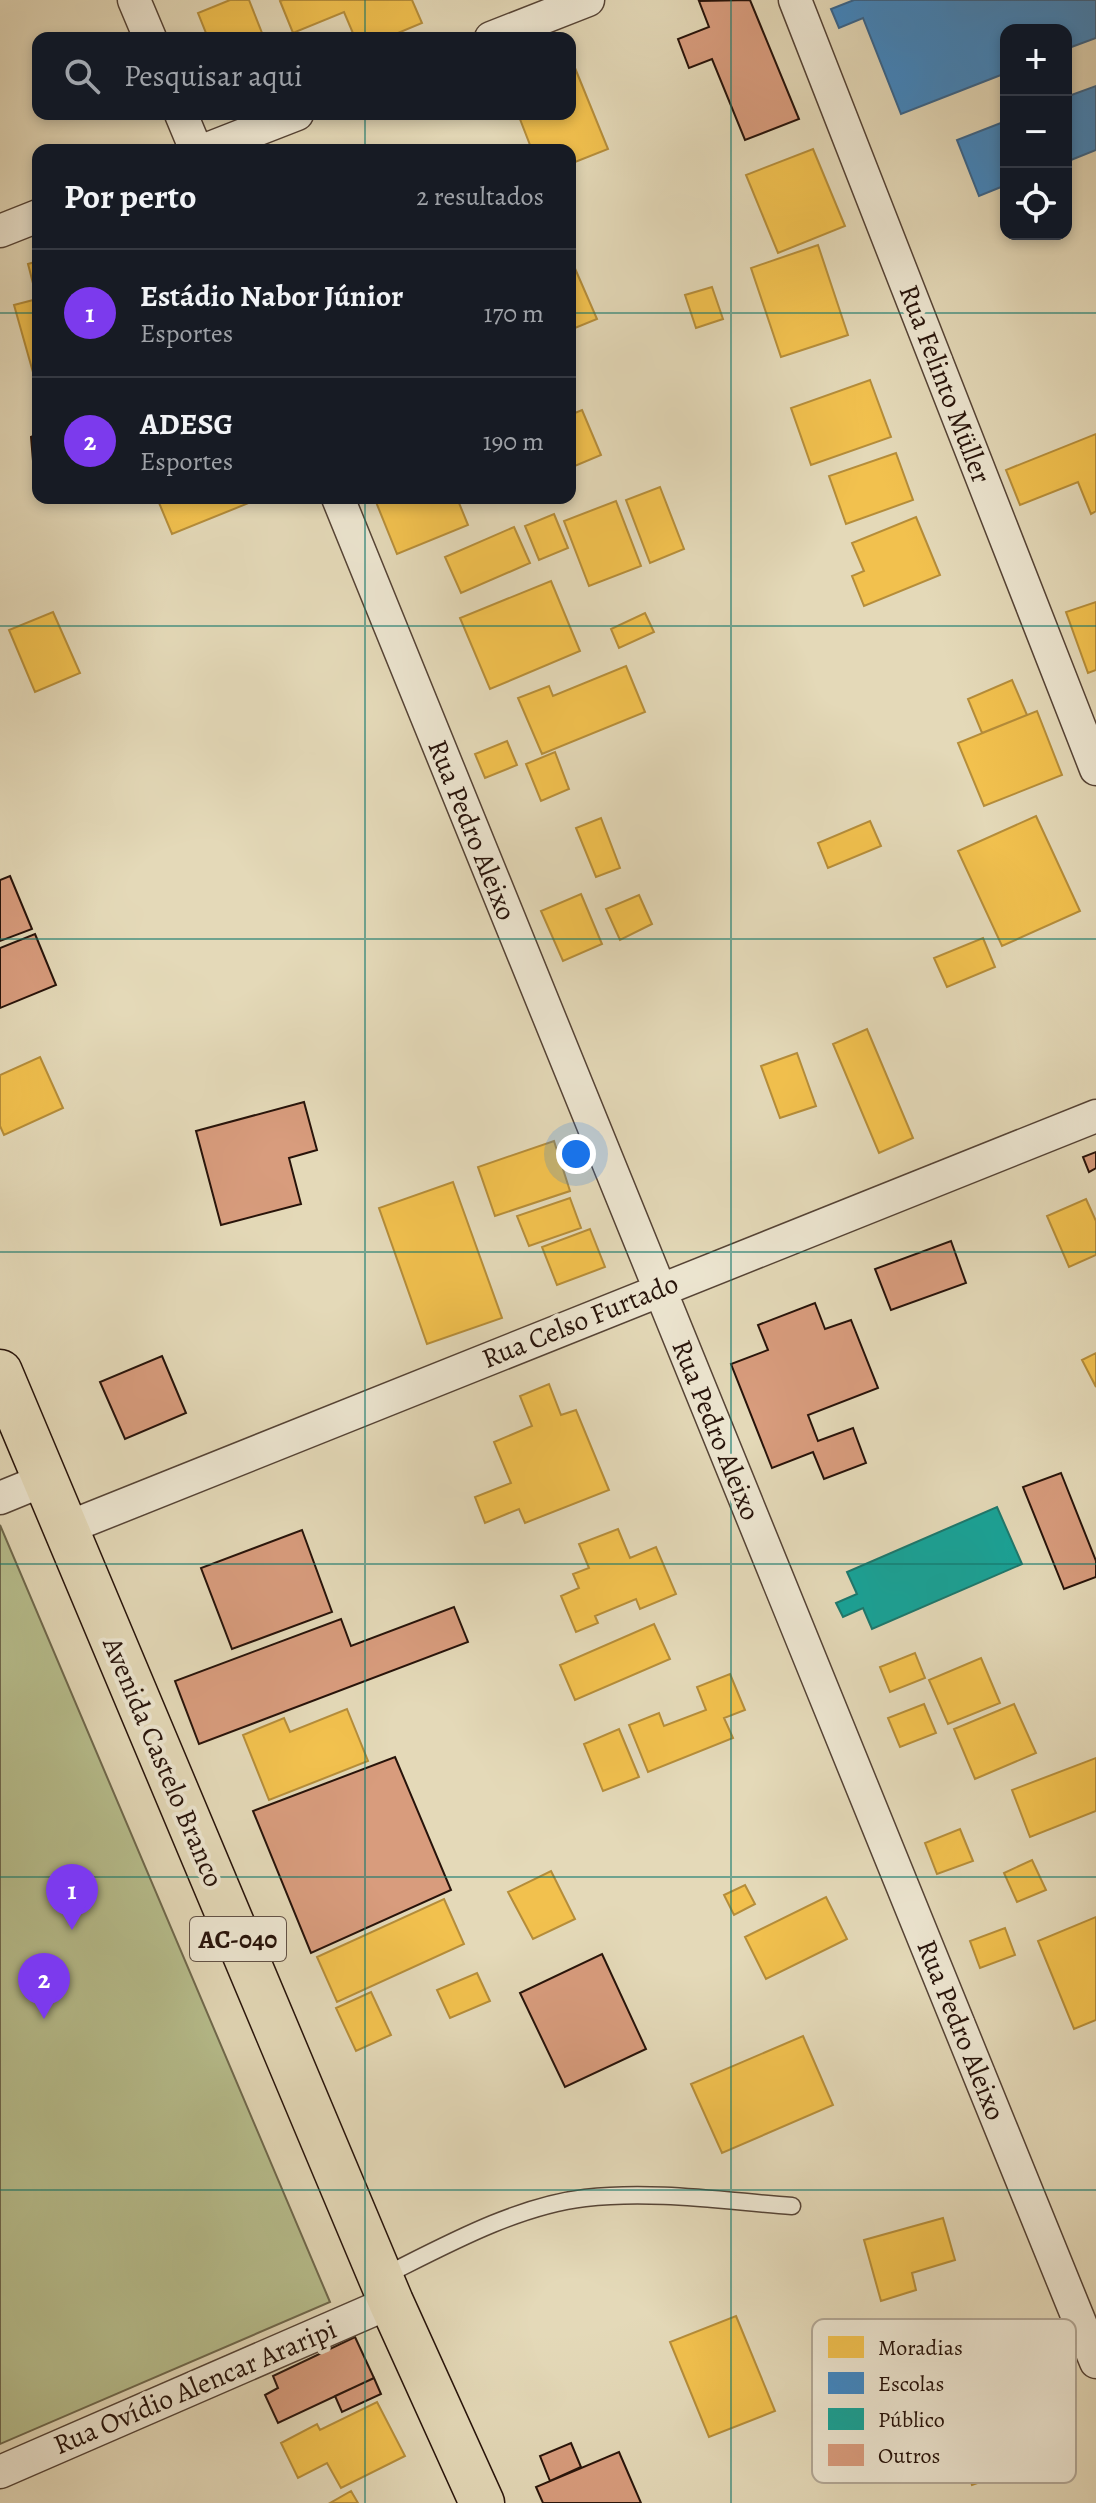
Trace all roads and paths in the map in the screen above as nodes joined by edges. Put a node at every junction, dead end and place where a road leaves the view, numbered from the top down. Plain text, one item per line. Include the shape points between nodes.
1 (134, 0) edge
2 (795, 0) edge
3 (572, 3) edge
4 (147, 32) edge
5 (505, 32) edge
6 (184, 120) edge
7 (282, 120) edge
8 (194, 144) edge
9 (220, 144) edge
10 (32, 218) edge
11 (0, 231) edge
12 (340, 504) edge
13 (1096, 769) edge
14 (1096, 1116) edge
15 (658, 1289) junction
16 (0, 1372) edge
17 (44, 1480) junction
18 (0, 1498) edge
19 (64, 1529) junction
20 (792, 2206) dead end
21 (386, 2290) junction
22 (1096, 2362) edge
23 (0, 2472) edge
24 (482, 2503) edge

1 - 4 street
2 - 13 street, Rua Felinto Müller
3 - 5 street
6 - 8 street
7 - 9 street
10 - 11 street
12 - 15 street, Rua Pedro Aleixo
14 - 15 street, Rua Celso Furtado
15 - 19 street, Rua Celso Furtado
15 - 22 street, Rua Pedro Aleixo
16 - 17 highway, Avenida Castelo Branco / AC-040
17 - 18 street
17 - 19 highway, Avenida Castelo Branco / AC-040
19 - 21 highway, Avenida Castelo Branco / AC-040
20 - 21 lane via 632,2194 583,2198 532,2209 442,2247
21 - 23 street, Rua Ovídio Alencar Araripi
21 - 24 highway, Avenida Castelo Branco / AC-040

